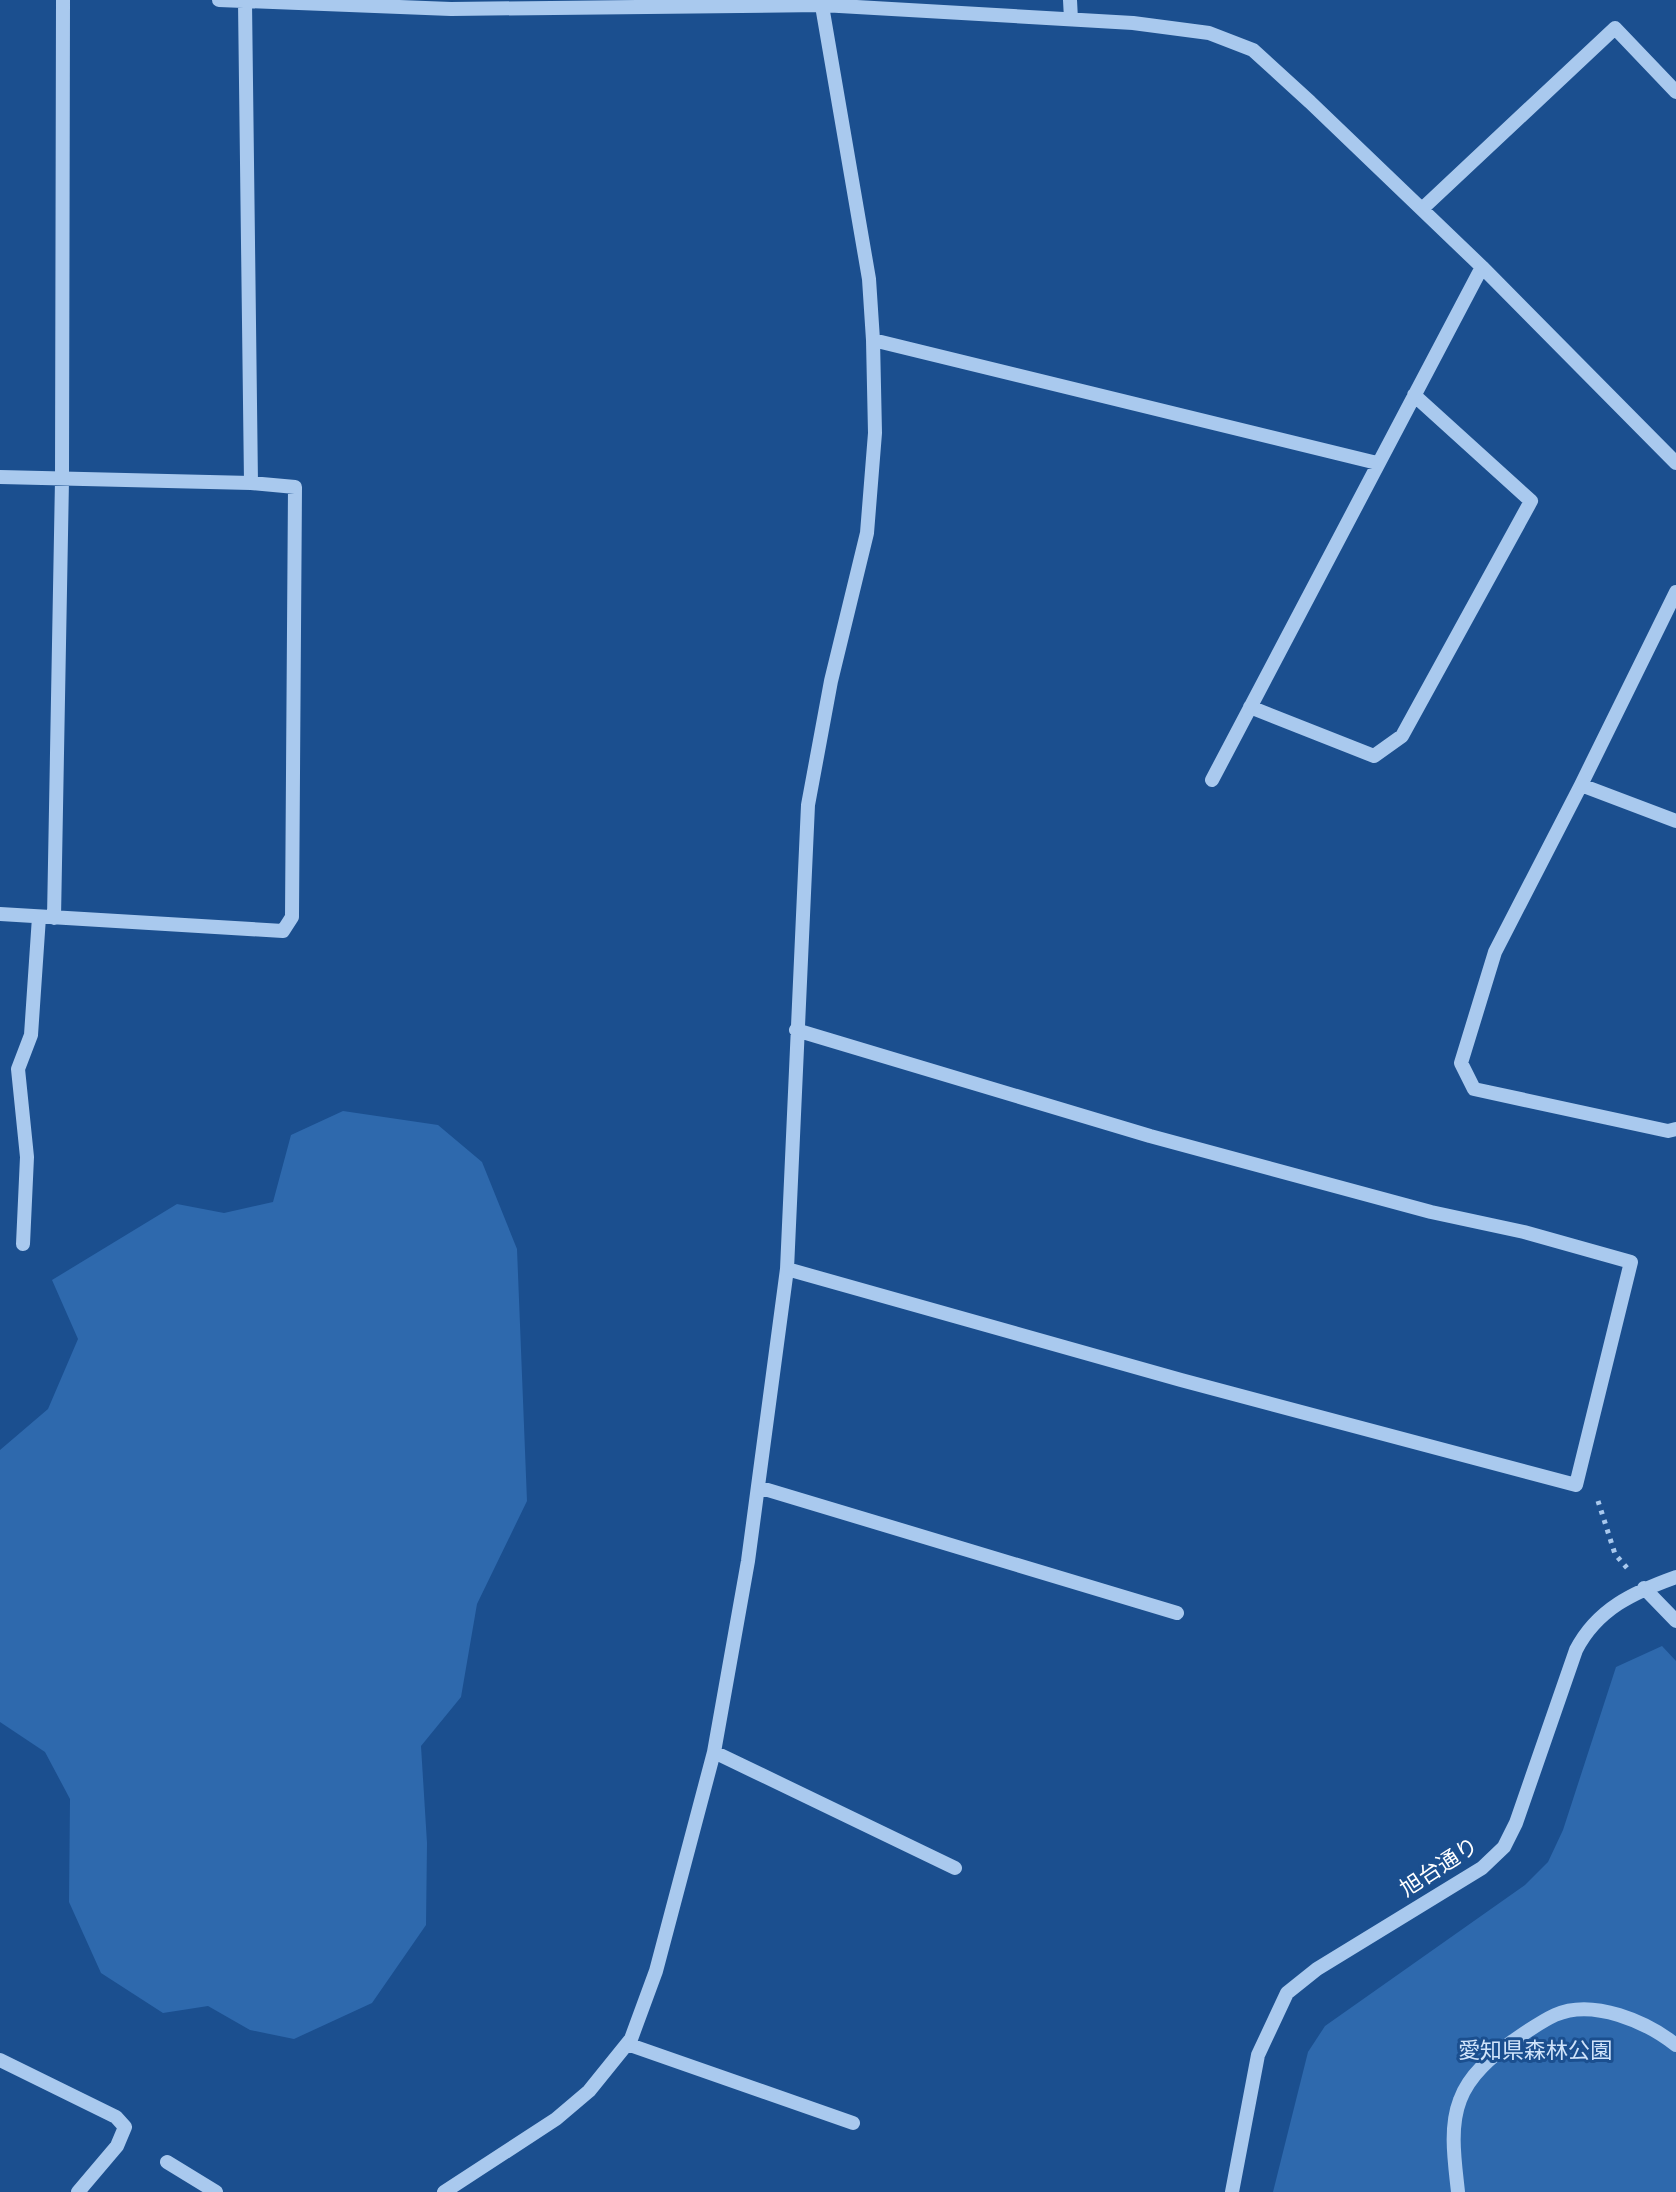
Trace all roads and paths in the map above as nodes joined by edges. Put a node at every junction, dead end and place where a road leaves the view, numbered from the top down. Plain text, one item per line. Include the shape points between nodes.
1 (63, 0) edge
2 (219, 0) edge
3 (1070, 0) edge
4 (245, 2) edge
5 (822, 2) edge
6 (1071, 19) junction
7 (1676, 92) edge
8 (1422, 209) junction
9 (1482, 267) junction
10 (873, 340) junction
11 (1414, 395) junction
12 (1377, 463) junction
13 (1676, 463) edge
14 (0, 477) edge
15 (62, 480) junction
16 (251, 483) junction
17 (1676, 592) edge
18 (1250, 707) junction
19 (1212, 780) dead end
20 (1581, 785) junction
21 (1676, 821) edge
22 (0, 914) edge
23 (47, 918) junction
24 (796, 1030) junction
25 (1676, 1129) edge
26 (23, 1244) dead end
27 (787, 1269) junction
28 (1576, 1485) junction
29 (758, 1487) junction
30 (1676, 1577) edge
31 (1644, 1588) junction
32 (1177, 1613) dead end
33 (1676, 1621) edge
34 (714, 1752) junction
35 (955, 1868) dead end
36 (627, 2044) junction
37 (1676, 2045) edge
38 (0, 2060) edge
39 (853, 2123) dead end
40 (167, 2162) dead end
41 (78, 2192) edge
42 (216, 2192) edge
43 (444, 2192) edge
44 (1232, 2192) edge
45 (1458, 2192) edge

1 - 15 street
2 - 4 street
3 - 6 street
4 - 5 street via 451,9
4 - 16 street
5 - 6 street
5 - 10 street via 869,279
6 - 8 street via 1209,33 1253,50
7 - 8 street via 1615,28
8 - 9 street
9 - 11 street
9 - 13 street
10 - 12 street
10 - 24 street via 875,433 867,533 808,805
11 - 12 street
11 - 18 street via 1531,501 1402,736 1374,756
12 - 18 street
14 - 15 street
15 - 16 street
15 - 23 street
16 - 23 street via 295,487 292,917 283,931
17 - 20 street
18 - 19 street
20 - 21 street
20 - 25 street via 1495,952 1461,1063 1474,1089
22 - 23 street
23 - 26 street via 31,1035 18,1069 27,1157
24 - 27 street
24 - 28 street via 1150,1136 1631,1262
27 - 28 street
27 - 29 street
28 - 31 path via 1596,1493 1615,1554
29 - 32 street
29 - 34 street
30 - 31 street, 旭台通り
31 - 33 street
31 - 44 street, 旭台通り via 1587,1629 1504,1847 1482,1868 1317,1969 1287,1993 1258,2055
34 - 35 street
34 - 36 street via 656,1971
36 - 39 street
36 - 43 street via 589,2091 556,2119
37 - 45 street via 1654,2028 1622,2015 1585,2011 1557,2014 1515,2040 1472,2077 1459,2102 1454,2148
38 - 41 street via 116,2117 125,2127 117,2146
40 - 42 street

